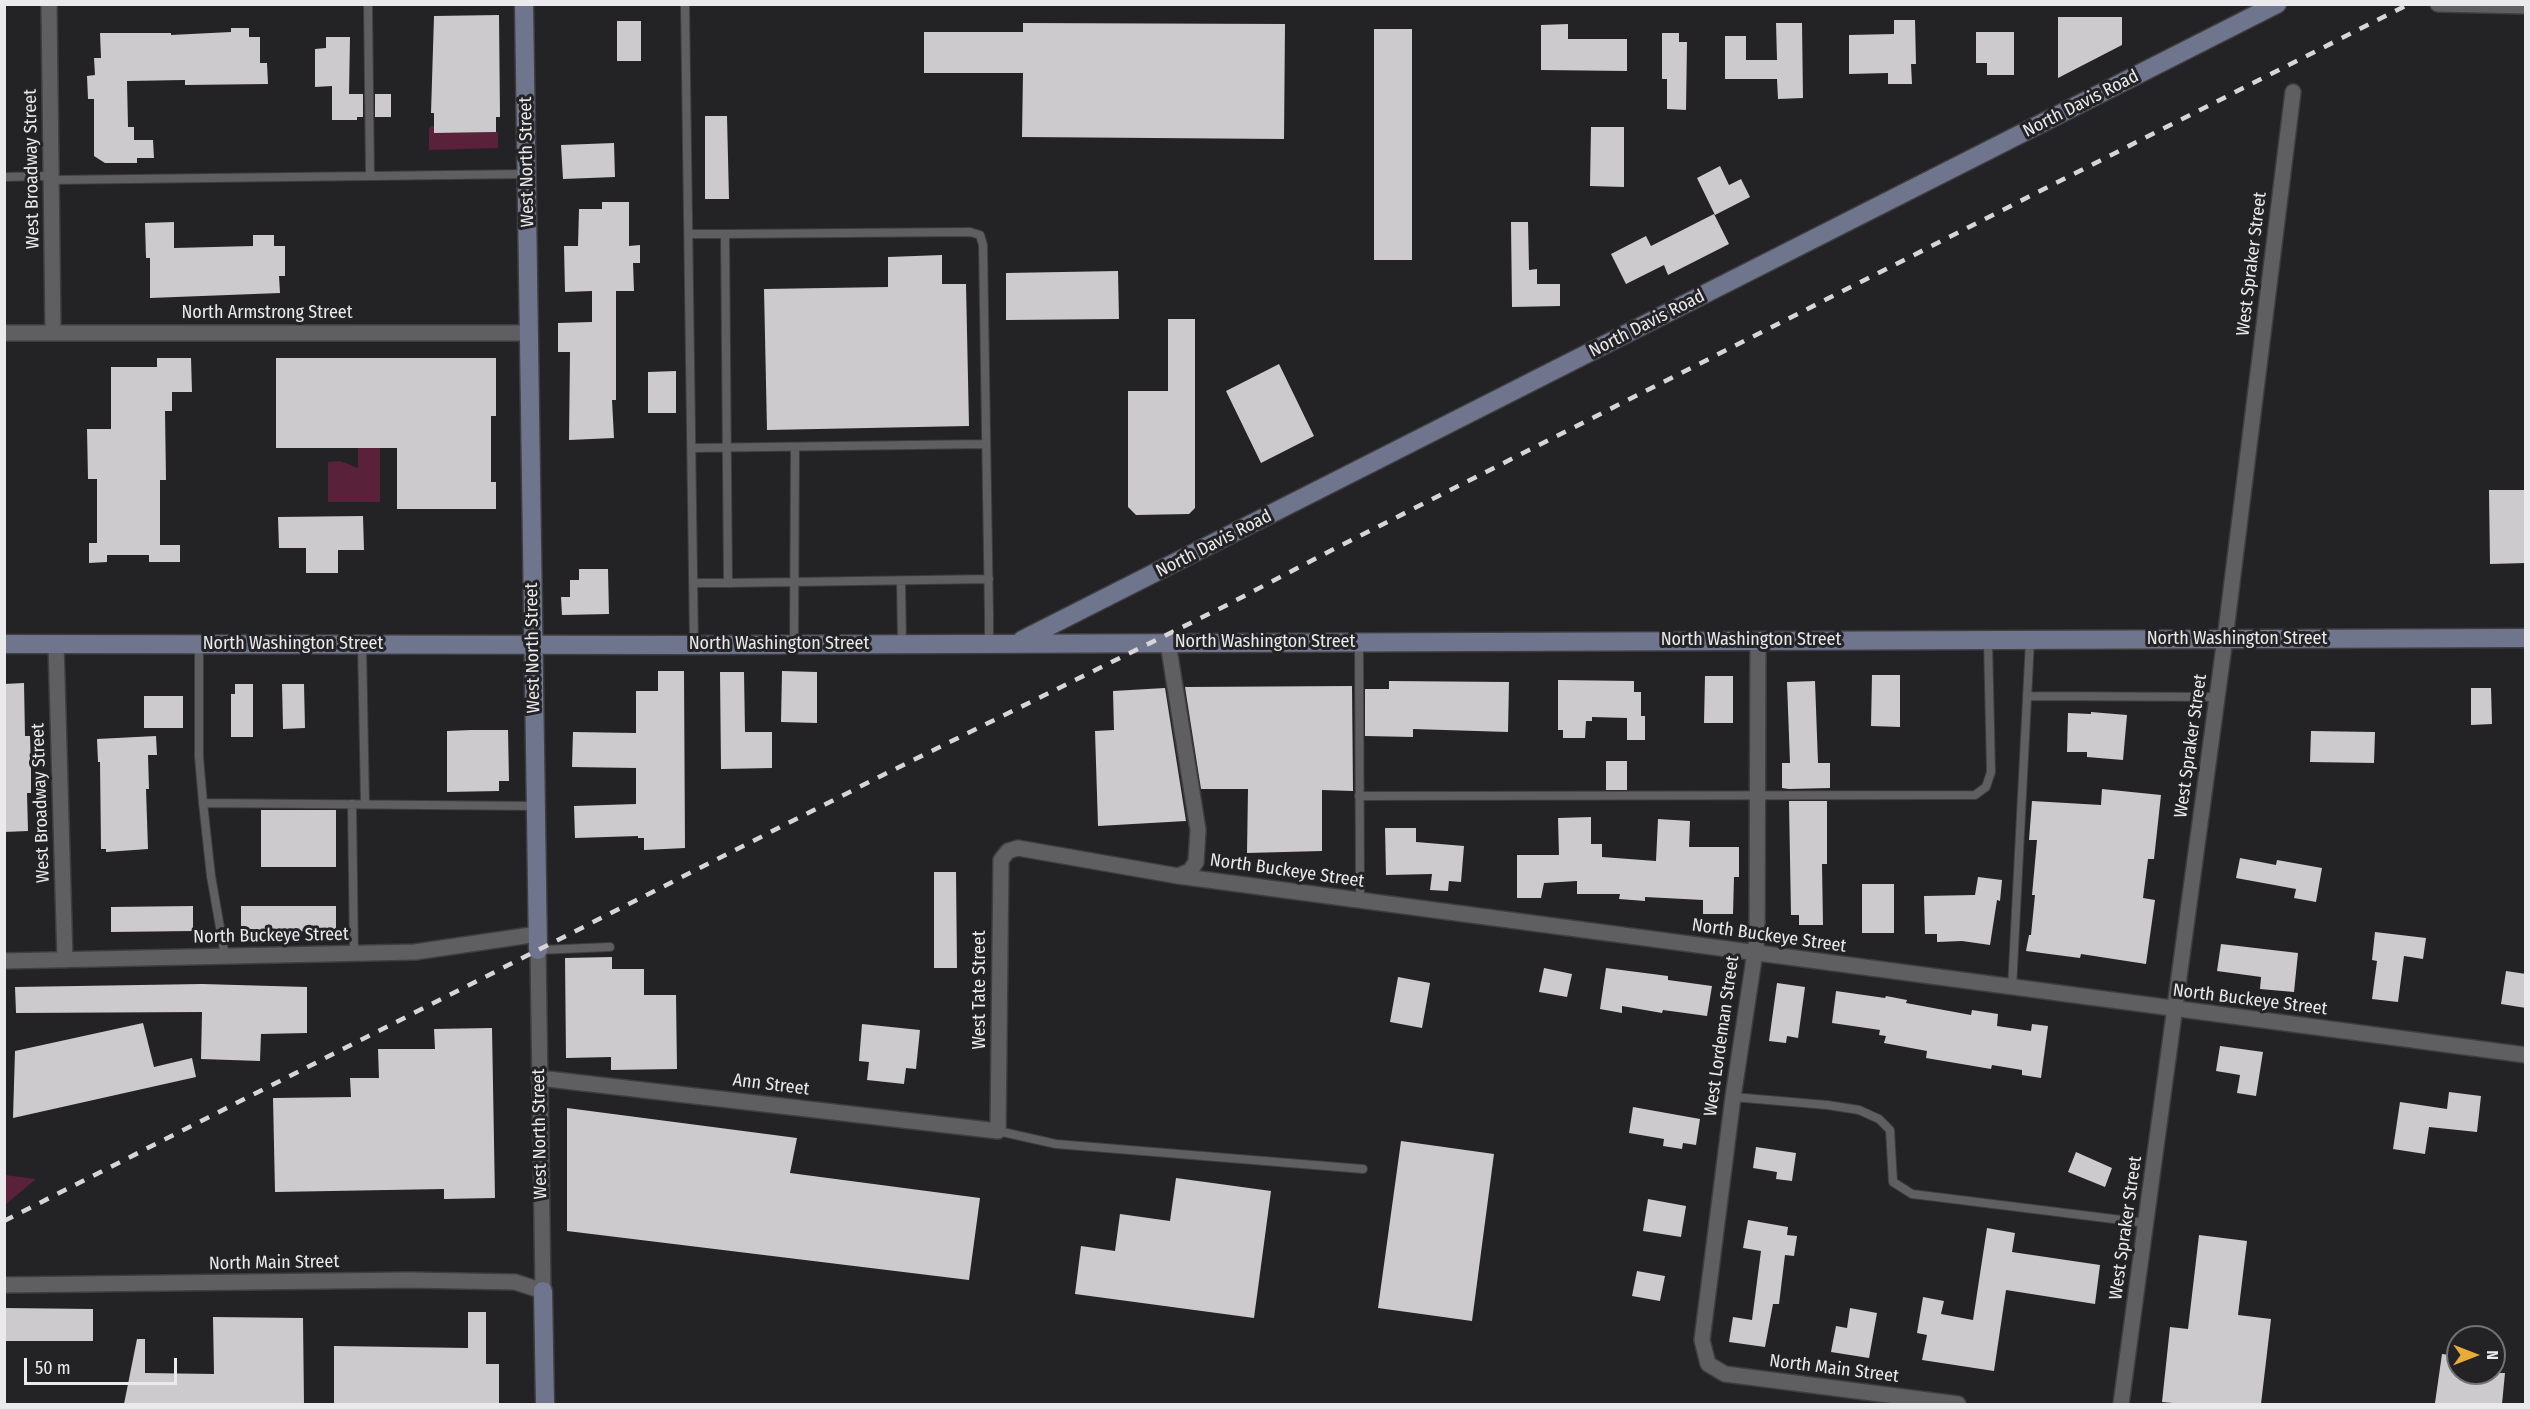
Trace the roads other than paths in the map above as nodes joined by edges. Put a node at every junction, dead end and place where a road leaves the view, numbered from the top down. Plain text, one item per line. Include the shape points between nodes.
1 (49, 4) edge
2 (368, 4) edge
3 (524, 4) edge
4 (685, 4) edge
5 (2277, 4) edge
6 (2438, 4) edge
7 (2526, 6) edge
8 (2293, 92) dead end
9 (527, 174) junction
10 (370, 176) junction
11 (4, 177) edge
12 (51, 180) junction
13 (690, 234) junction
14 (724, 234) junction
15 (4, 333) edge
16 (53, 333) junction
17 (529, 333) junction
18 (986, 444) junction
19 (727, 447) junction
20 (795, 447) junction
21 (692, 448) junction
22 (989, 579) junction
23 (901, 581) junction
24 (795, 582) junction
25 (693, 583) junction
26 (728, 583) junction
27 (2526, 638) edge
28 (1988, 639) junction
29 (2030, 639) junction
30 (2225, 639) junction
31 (1758, 640) junction
32 (989, 642) junction
33 (1018, 642) junction
34 (1168, 642) junction
35 (1359, 642) junction
36 (902, 643) junction
37 (4, 644) edge
38 (57, 644) junction
39 (199, 644) junction
40 (362, 644) junction
41 (532, 644) junction
42 (794, 644) junction
43 (694, 645) junction
44 (2027, 696) junction
45 (2217, 697) junction
46 (1359, 796) junction
47 (1757, 797) junction
48 (203, 802) junction
49 (352, 804) junction
50 (365, 804) junction
51 (535, 806) junction
52 (1008, 851) joint
53 (1178, 876) junction
54 (1360, 900) junction
55 (538, 942) junction
56 (610, 946) dead end
57 (354, 954) junction
58 (1753, 954) junction
59 (225, 956) junction
60 (65, 960) junction
61 (4, 961) edge
62 (2012, 988) junction
63 (2176, 1010) junction
64 (2526, 1055) edge
65 (539, 1078) junction
66 (1732, 1097) junction
67 (998, 1131) junction
68 (1363, 1169) dead end
69 (2146, 1223) junction
70 (4, 1285) edge
71 (543, 1291) junction
72 (1708, 1364) joint
73 (545, 1404) edge
74 (1958, 1404) edge
75 (2121, 1404) edge

1 - 12 street, West Broadway Street
2 - 10 lane
3 - 9 main road, West North Street
4 - 13 lane
5 - 33 main road, North Davis Road
6 - 7 street
8 - 30 street, West Spraker Street
9 - 10 lane
9 - 17 main road, West North Street
10 - 12 lane
11 - 12 lane via 45,176
12 - 16 street, West Broadway Street
13 - 14 lane
13 - 21 lane
14 - 18 lane via 980,235
14 - 19 lane
15 - 16 street, North Armstrong Street
16 - 17 street, North Armstrong Street
17 - 41 main road, West North Street
18 - 20 lane
18 - 22 lane
19 - 20 lane
19 - 21 lane
19 - 26 lane
20 - 24 lane
21 - 25 lane
22 - 23 lane
22 - 32 lane
23 - 24 lane
23 - 36 lane
24 - 26 lane
24 - 42 lane
25 - 26 lane
25 - 43 lane
27 - 30 main road, North Washington Street
28 - 29 main road, North Washington Street
28 - 31 main road, North Washington Street
28 - 47 lane via 1991,772 1986,787 1975,795
29 - 30 main road, North Washington Street
29 - 44 lane
30 - 45 street, West Spraker Street
31 - 35 main road, North Washington Street
31 - 47 street, West Lordeman Street
32 - 33 main road, North Washington Street
32 - 36 main road, North Washington Street
33 - 34 main road, North Washington Street
34 - 35 main road, North Washington Street
34 - 53 street via 1198,830 1196,862 1190,872
35 - 46 lane
36 - 42 main road, North Washington Street
37 - 38 main road, North Washington Street
38 - 39 main road, North Washington Street
38 - 60 street, West Broadway Street
39 - 40 main road, North Washington Street
39 - 48 lane
40 - 41 main road, North Washington Street
40 - 50 lane
41 - 43 main road, North Washington Street
41 - 51 main road, West North Street
42 - 43 main road, North Washington Street
44 - 45 lane
44 - 62 lane
45 - 63 street, West Spraker Street
46 - 47 lane
46 - 54 lane
47 - 58 street, West Lordeman Street via 1757,939
48 - 49 lane
48 - 59 lane
49 - 50 lane
49 - 57 lane
50 - 51 lane
51 - 55 main road, West North Street
52 - 53 street, North Buckeye Street via 1018,848
52 - 67 street, West Tate Street via 1001,860 1000,884
53 - 54 street, North Buckeye Street
54 - 58 street, North Buckeye Street
55 - 56 lane
55 - 57 street, North Buckeye Street
55 - 65 street, West North Street
57 - 59 street, North Buckeye Street
58 - 62 street, North Buckeye Street
58 - 66 street, West Lordeman Street
59 - 60 street, North Buckeye Street
60 - 61 street, North Buckeye Street
62 - 63 street, North Buckeye Street
63 - 64 street, North Buckeye Street
63 - 69 street, West Spraker Street
65 - 67 street, Ann Street
65 - 71 street, West North Street
66 - 69 lane via 1827,1105 1859,1110 1879,1119 1890,1130 1893,1182 1912,1194
66 - 72 street, West Lordeman Street via 1702,1341
67 - 68 lane via 1056,1144
69 - 75 street, West Spraker Street
70 - 71 street, North Main Street via 409,1280 515,1282
71 - 73 main road
72 - 74 street, North Main Street via 1725,1374

